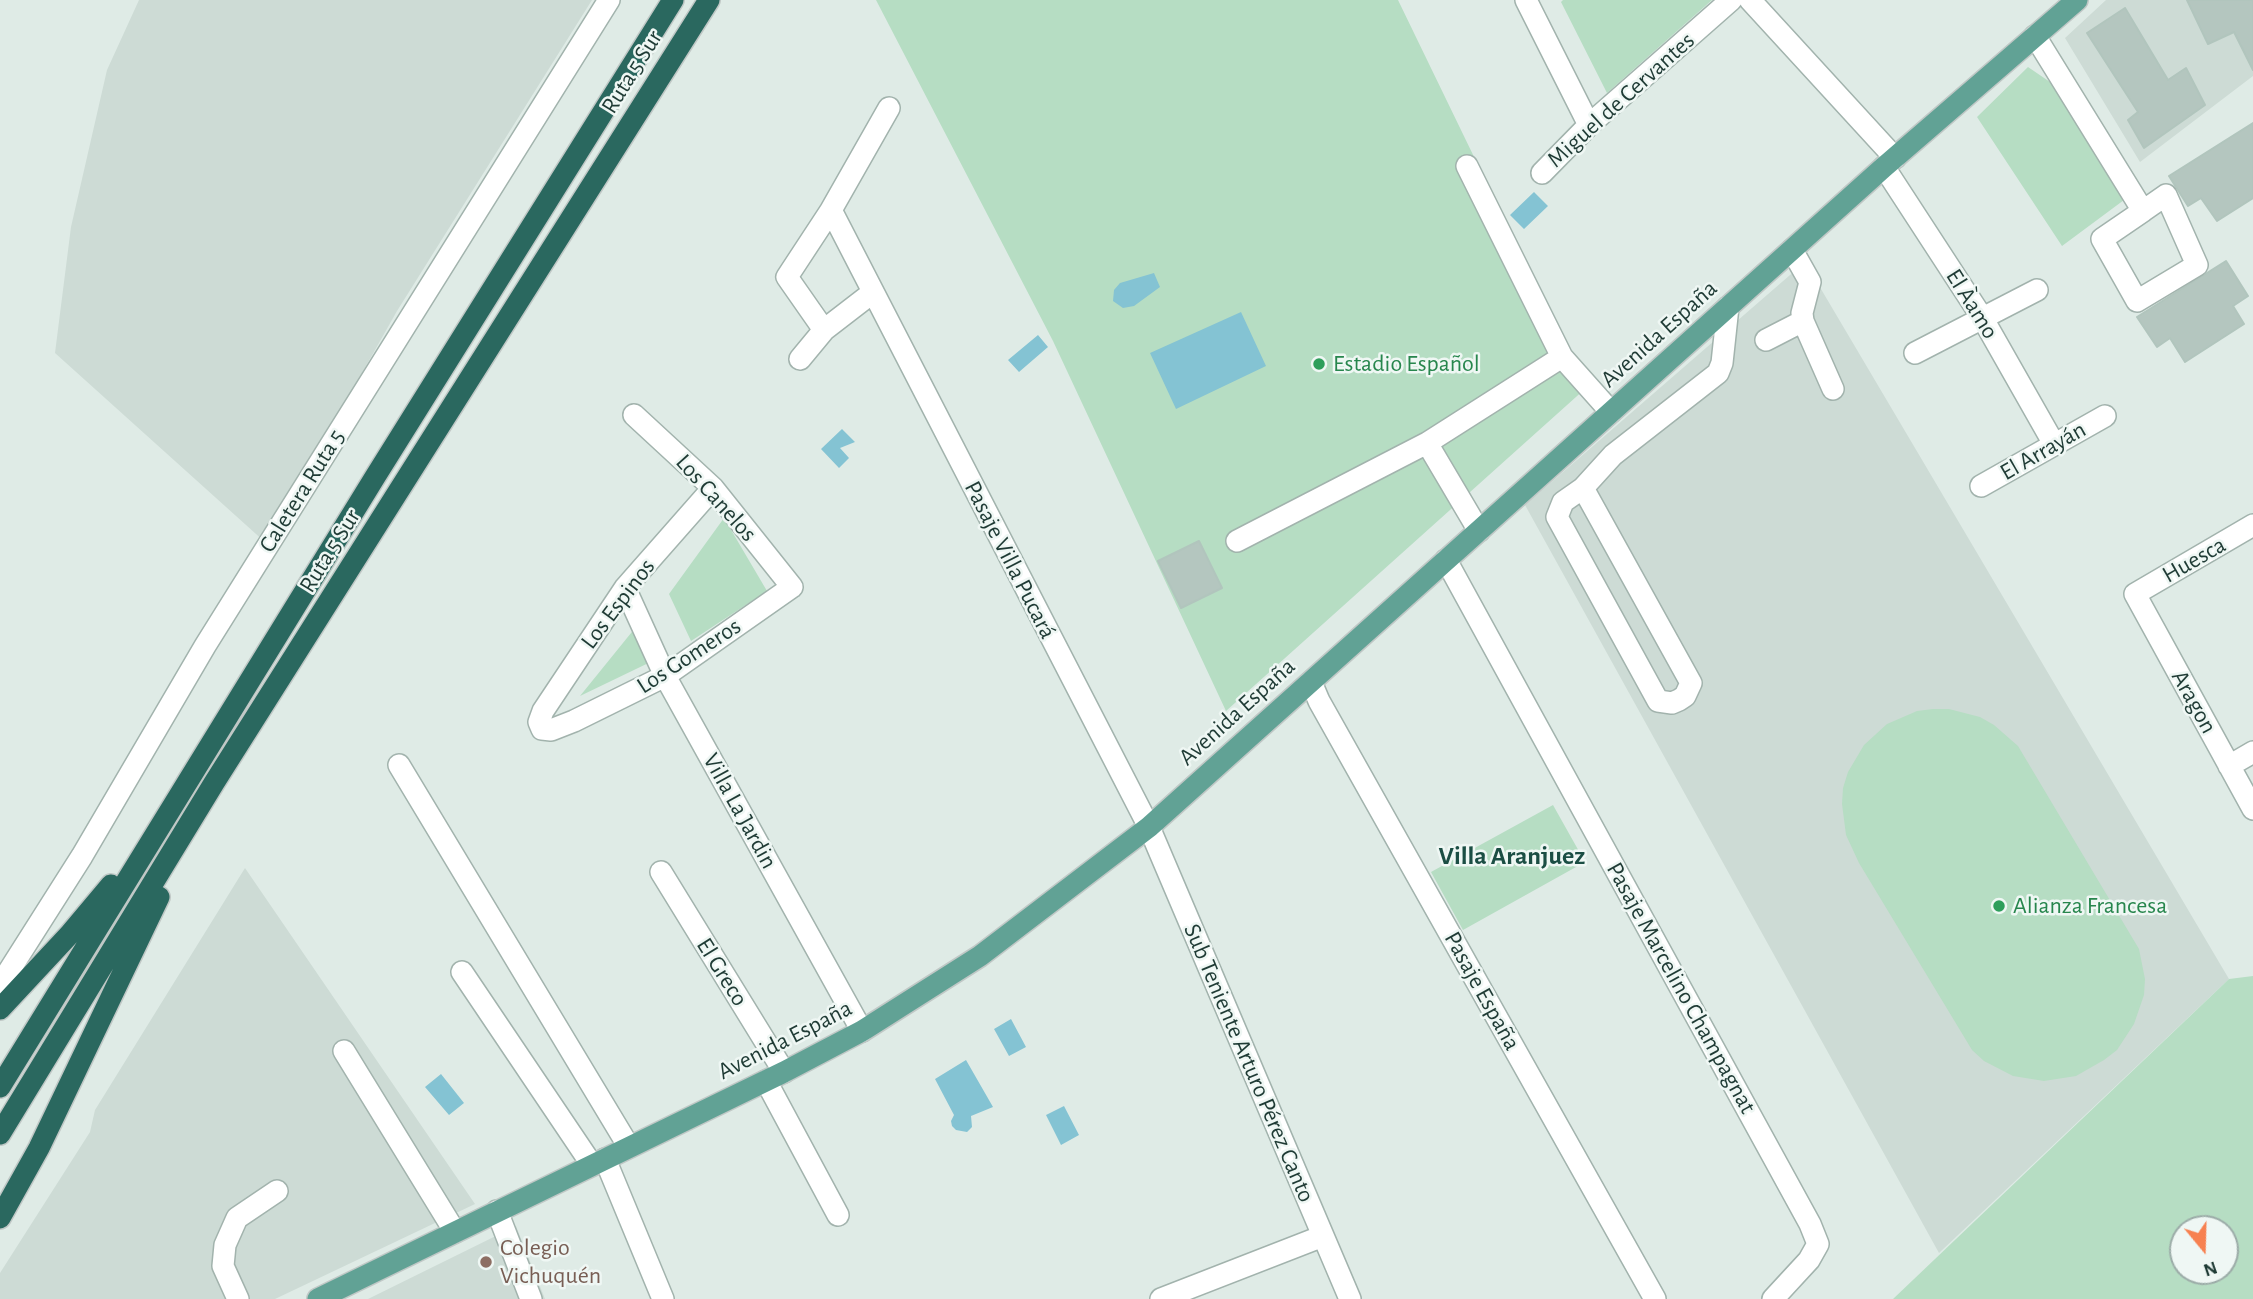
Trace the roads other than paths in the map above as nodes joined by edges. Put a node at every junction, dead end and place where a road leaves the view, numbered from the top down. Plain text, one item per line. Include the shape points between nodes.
1 (609, 0) edge
2 (673, 0) edge
3 (709, 0) edge
4 (1526, 0) edge
5 (1731, 0) edge
6 (1750, 0) edge
7 (2077, 0) edge
8 (2035, 36) junction
9 (889, 108) dead end
10 (1589, 125) junction
11 (1890, 163) junction
12 (1467, 166) dead end
13 (1542, 173) dead end
14 (831, 210) junction
15 (2143, 211) junction
16 (1792, 250) junction
17 (2037, 290) dead end
18 (872, 293) junction
19 (1728, 307) junction
20 (1983, 319) junction
21 (1803, 321) junction
22 (824, 330) junction
23 (1766, 340) dead end
24 (1914, 353) dead end
25 (1562, 357) junction
26 (800, 359) dead end
27 (1833, 390) dead end
28 (1611, 412) junction
29 (634, 415) dead end
30 (2105, 416) dead end
31 (1427, 443) junction
32 (2054, 444) junction
33 (1981, 486) dead end
34 (713, 488) junction
35 (1583, 488) junction
36 (2253, 526) edge
37 (1479, 531) junction
38 (1237, 541) dead end
39 (1446, 560) junction
40 (792, 587) joint
41 (625, 588) junction
42 (2135, 594) joint
43 (665, 676) junction
44 (1311, 682) junction
45 (542, 729) joint
46 (2253, 752) edge
47 (399, 765) dead end
48 (2229, 766) junction
49 (215, 783) junction
50 (183, 788) junction
51 (2253, 810) edge
52 (1149, 827) junction
53 (661, 872) dead end
54 (462, 972) dead end
55 (0, 985) edge
56 (0, 1009) edge
57 (862, 1031) junction
58 (344, 1051) dead end
59 (775, 1076) junction
60 (0, 1087) edge
61 (0, 1134) edge
62 (629, 1147) junction
63 (598, 1162) junction
64 (277, 1191) dead end
65 (497, 1212) junction
66 (838, 1215) dead end
67 (0, 1218) edge
68 (455, 1232) junction
69 (1323, 1236) junction
70 (238, 1299) edge
71 (318, 1299) edge
72 (531, 1299) edge
73 (663, 1299) edge
74 (1161, 1299) edge
75 (1349, 1299) edge
76 (1655, 1299) edge
77 (1773, 1299) edge

1 - 55 street, Caletera Ruta 5 via 205,646
2 - 50 highway, Ruta 5 Sur
3 - 49 highway, Ruta 5 Sur
4 - 10 street
5 - 10 street, Miguel de Cervantes
6 - 11 street, El Àamo
7 - 8 main road, Avenida España
8 - 11 main road, Avenida España
8 - 15 street
9 - 14 street
10 - 13 street, Miguel de Cervantes
11 - 16 main road, Avenida España
11 - 20 street, El Àamo
12 - 25 street
14 - 18 street, Pasaje Villa Pucará
14 - 22 street via 787,277
15 - 15 street via 2102,239 2137,301 2197,265 2166,195
16 - 19 main road, Avenida España
16 - 21 street via 1810,282
17 - 20 street
18 - 22 street
18 - 52 street, Pasaje Villa Pucará
19 - 28 main road, Avenida España
19 - 35 street via 1718,373 1613,455
20 - 24 street
20 - 32 street, El Àamo
21 - 23 street
21 - 27 street
22 - 26 street
25 - 28 street
25 - 31 street
28 - 37 main road, Avenida España
29 - 34 street, Los Canelos
30 - 32 street, El Arrayán
31 - 37 street
31 - 38 street
32 - 33 street, El Arrayán
34 - 40 street, Los Canelos
34 - 41 street, Los Espinos
35 - 35 street via 1563,502 1559,522 1658,701 1679,700 1691,682
36 - 42 street, Huesca
37 - 39 main road, Avenida España
39 - 44 main road, Avenida España
39 - 77 street, Pasaje Marcelino Champagnat via 1810,1224 1818,1244 1809,1261
40 - 43 street, Los Gomeros
41 - 43 street, Villa La Jardin
41 - 45 street, Los Espinos via 550,698 539,722
42 - 48 street, Aragon
43 - 45 street, Los Gomeros via 574,721
43 - 57 street, Villa La Jardin
44 - 52 main road, Avenida España
44 - 76 street, Pasaje España
46 - 48 street
47 - 62 street
48 - 51 street, Aragon
49 - 61 highway, Ruta 5 Sur
49 - 67 highway via 34,1159
50 - 56 highway via 89,912
50 - 60 highway, Ruta 5 Sur
52 - 57 main road, Avenida España via 981,956
52 - 69 street, Sub Teniente Arturo Pérez Canto
53 - 59 street, El Greco
54 - 63 street
57 - 59 main road, Avenida España
58 - 68 street
59 - 62 main road, Avenida España
59 - 66 street, El Greco
62 - 63 main road, Avenida España
63 - 65 main road, Avenida España
63 - 73 street
64 - 70 street via 237,1218 225,1244 223,1266
65 - 68 main road, Avenida España
65 - 72 street
68 - 71 main road, Avenida España
69 - 74 street
69 - 75 street, Sub Teniente Arturo Pérez Canto

